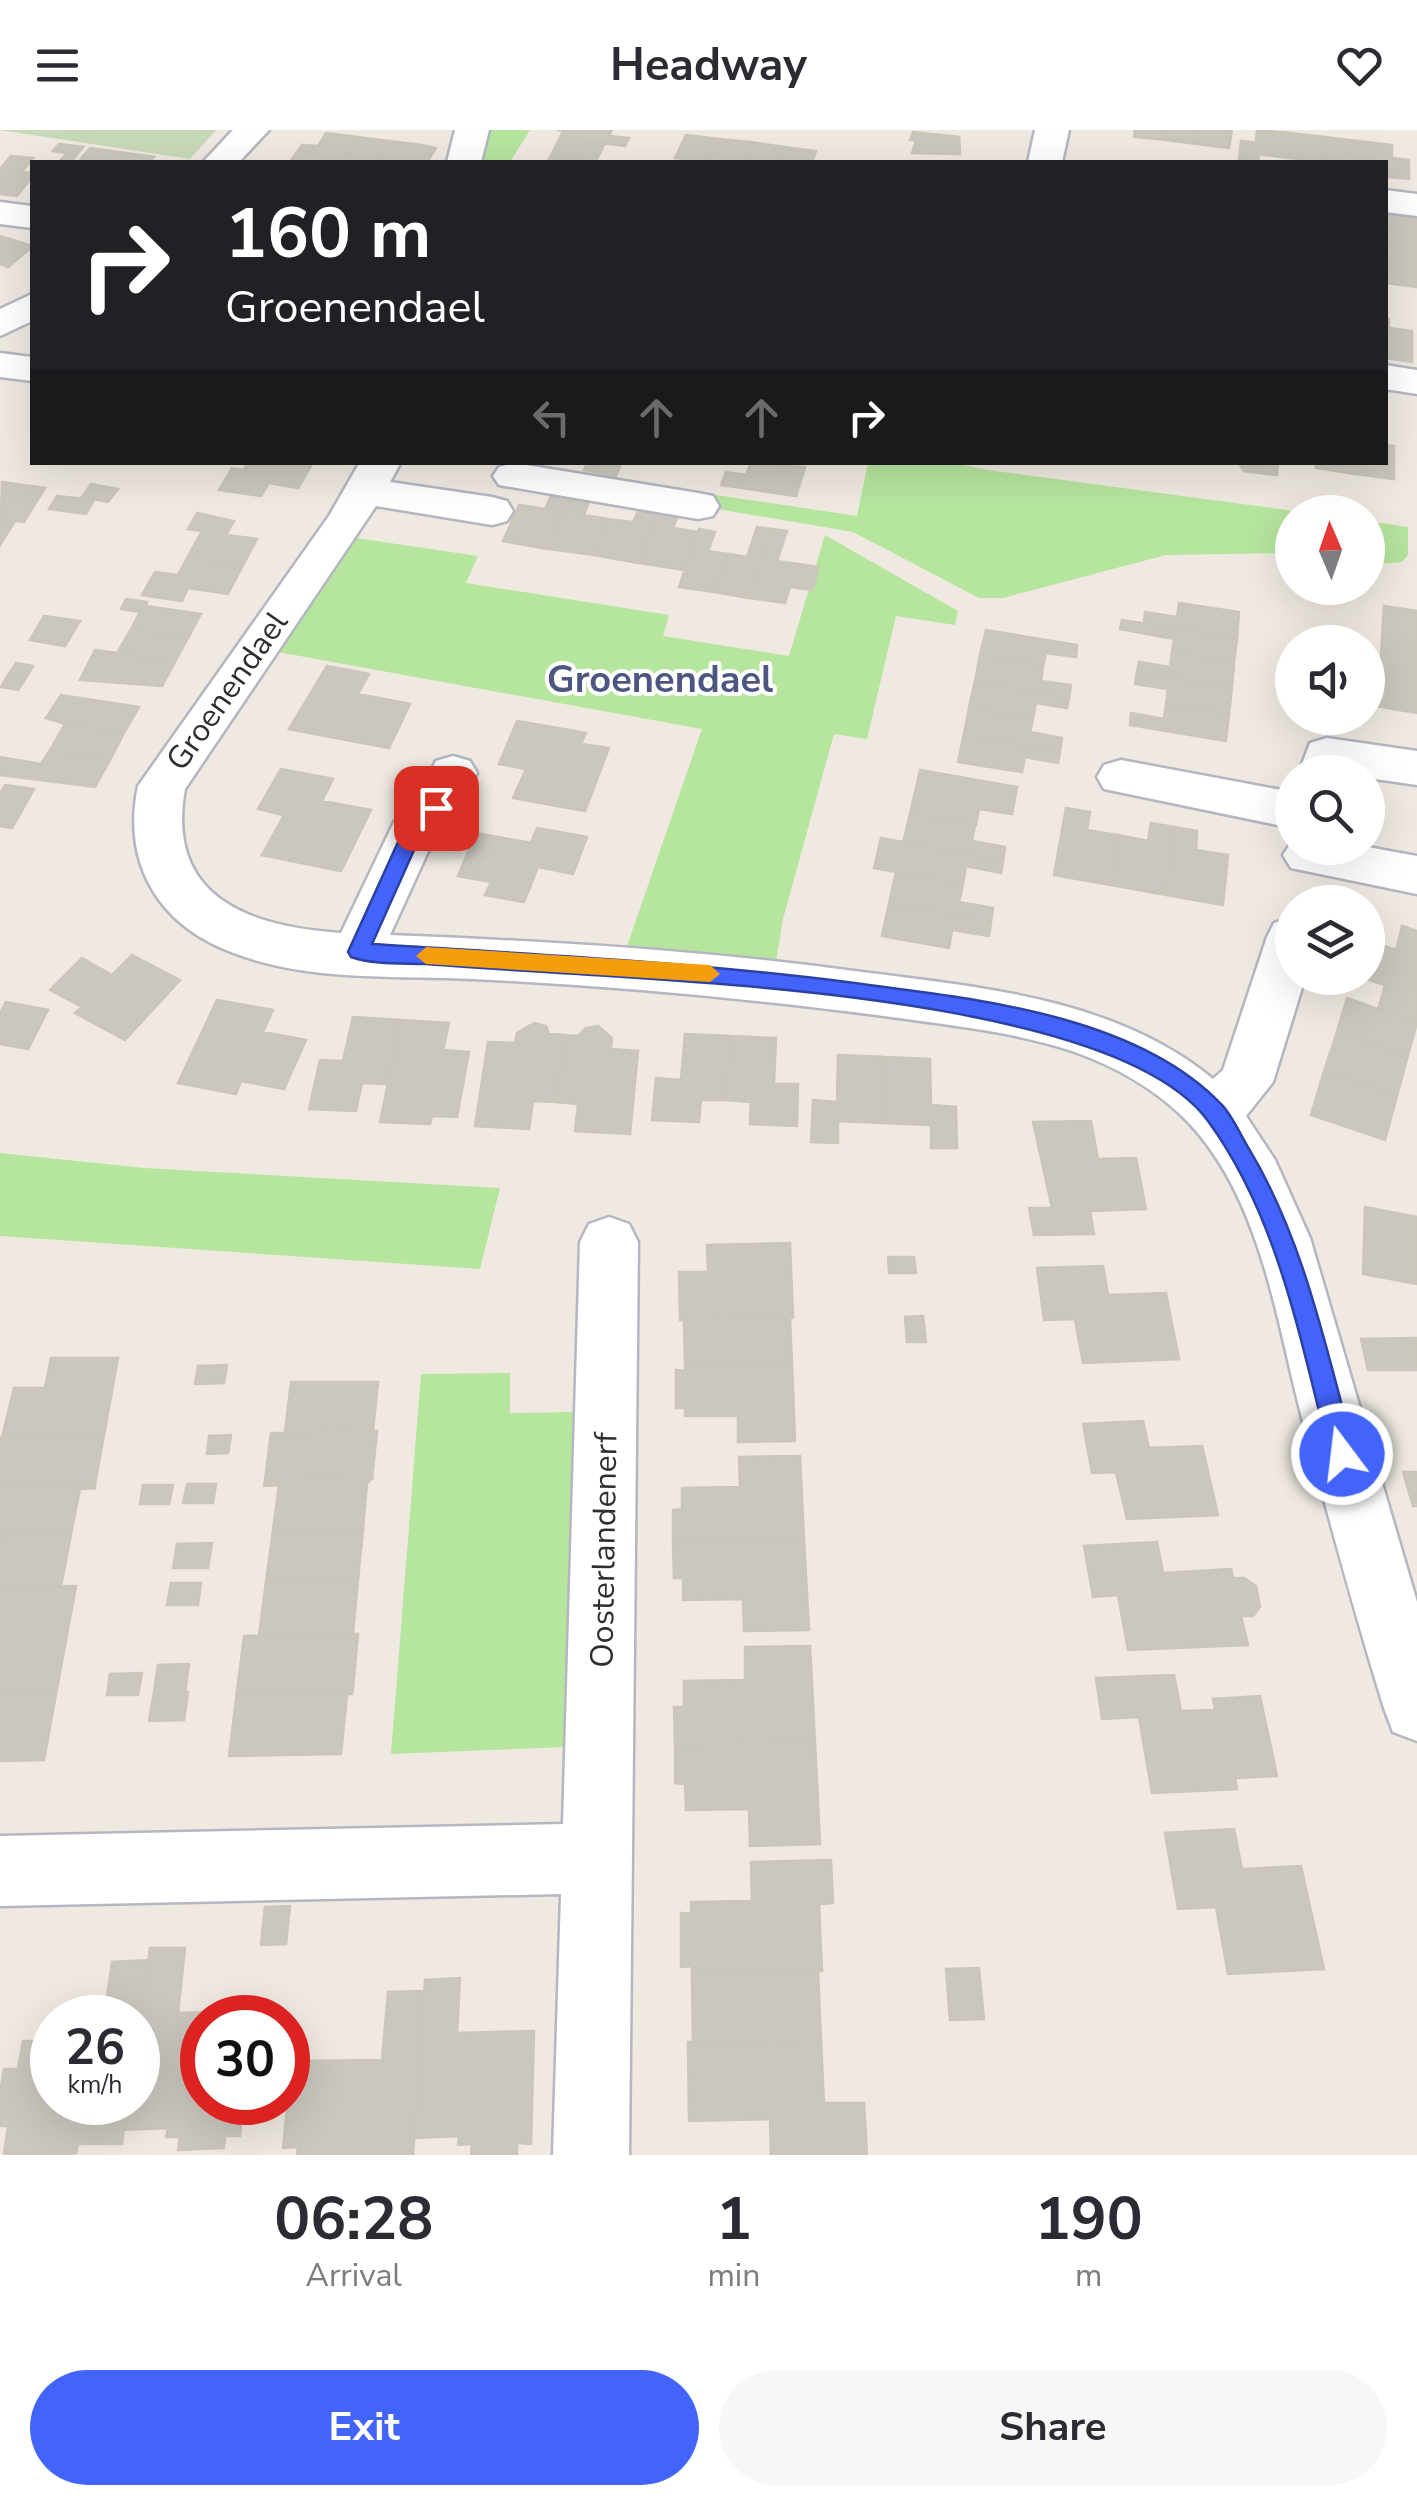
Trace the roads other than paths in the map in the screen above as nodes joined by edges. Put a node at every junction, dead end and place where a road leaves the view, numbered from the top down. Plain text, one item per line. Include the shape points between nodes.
1 (252, 130) edge
2 (472, 130) edge
3 (1052, 130) edge
4 (222, 160) edge
5 (464, 160) edge
6 (1045, 160) edge
7 (1388, 201) edge
8 (1417, 205) edge
9 (0, 212) edge
10 (30, 216) edge
11 (30, 307) edge
12 (0, 325) edge
13 (0, 348) edge
14 (30, 351) edge
15 (0, 365) edge
16 (30, 369) edge
17 (1388, 377) edge
18 (1417, 382) edge
19 (692, 465) edge
20 (514, 476) dead end
21 (374, 477) edge
22 (492, 511) dead end
23 (1385, 763) edge
24 (1417, 768) edge
25 (1121, 777) dead end
26 (446, 790) dead end
27 (1275, 807) edge
28 (1306, 869) edge
29 (1417, 875) edge
30 (358, 952) junction
31 (1275, 991) edge
32 (1214, 1112) junction
33 (609, 1242) dead end
34 (1400, 1603) edge
35 (1417, 1708) edge
36 (596, 1858) junction
37 (0, 1870) edge
38 (591, 2155) edge

1 - 4 street
2 - 5 street
3 - 6 street
7 - 8 street
9 - 10 street
11 - 12 street
13 - 14 street
15 - 16 street
17 - 18 street
19 - 20 street via 688,504
21 - 22 street, Groenendael
21 - 30 street, Groenendael via 176,761 154,824 156,848 173,882 222,926 272,946
23 - 24 street
25 - 27 street
26 - 30 street via 411,834
28 - 29 street
30 - 32 street, Groenendael via 715,974 1030,1016 1128,1052
31 - 32 street via 1246,1082
32 - 34 street, Groenendael via 1241,1150 1284,1242
33 - 36 street, Oosterlandenerf
34 - 35 street, Groenendael
36 - 37 street
36 - 38 street, Oosterlandenerf

